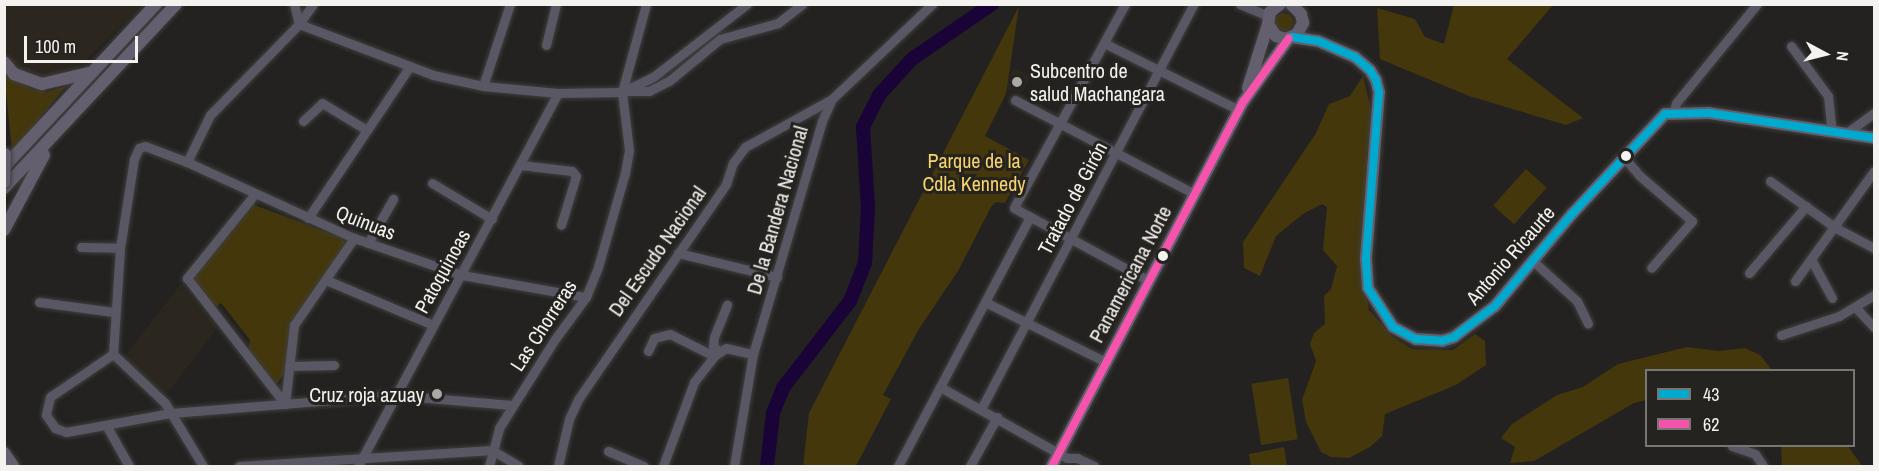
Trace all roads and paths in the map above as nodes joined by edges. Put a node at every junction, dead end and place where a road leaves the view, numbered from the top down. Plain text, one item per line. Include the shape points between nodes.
1 (156, 4) edge
2 (176, 4) edge
3 (294, 4) edge
4 (313, 4) edge
5 (510, 4) edge
6 (556, 4) edge
7 (646, 4) edge
8 (747, 4) edge
9 (802, 4) edge
10 (932, 4) edge
11 (1125, 4) edge
12 (1194, 4) edge
13 (1240, 4) edge
14 (1291, 4) edge
15 (1757, 4) edge
16 (1272, 12) edge
17 (1302, 12) edge
18 (299, 24) junction
19 (1290, 38) junction
20 (1318, 42) junction
21 (1104, 43) junction
22 (546, 45) dead end
23 (1791, 46) dead end
24 (4, 62) edge
25 (410, 66) junction
26 (1159, 71) junction
27 (94, 72) junction
28 (483, 86) junction
29 (622, 92) junction
30 (558, 93) junction
31 (832, 99) junction
32 (1015, 100) dead end
33 (1241, 105) junction
34 (1674, 111) junction
35 (1875, 113) edge
36 (303, 121) dead end
37 (1059, 124) junction
38 (367, 130) junction
39 (1832, 132) junction
40 (58, 133) junction
41 (1845, 134) junction
42 (1875, 138) edge
43 (4, 148) edge
44 (5, 154) edge
45 (1115, 154) junction
46 (1623, 156) junction
47 (187, 162) junction
48 (521, 165) junction
49 (4, 167) edge
50 (1875, 171) edge
51 (1770, 181) dead end
52 (4, 182) edge
53 (432, 183) dead end
54 (4, 188) edge
55 (1195, 194) junction
56 (254, 195) junction
57 (393, 199) dead end
58 (1806, 206) junction
59 (1030, 217) junction
60 (308, 218) junction
61 (492, 219) junction
62 (561, 225) dead end
63 (1836, 228) junction
64 (4, 230) edge
65 (354, 238) junction
66 (1071, 239) junction
67 (368, 243) junction
68 (81, 247) dead end
69 (120, 248) junction
70 (1875, 248) edge
71 (678, 253) junction
72 (1533, 261) junction
73 (1812, 261) junction
74 (1651, 268) dead end
75 (1749, 273) dead end
76 (462, 275) junction
77 (777, 276) junction
78 (326, 280) junction
79 (1149, 281) junction
80 (1795, 281) dead end
81 (1875, 295) edge
82 (586, 297) junction
83 (1832, 298) dead end
84 (39, 302) dead end
85 (985, 303) junction
86 (727, 304) dead end
87 (1857, 309) junction
88 (113, 312) junction
89 (1026, 324) junction
90 (1588, 324) dead end
91 (433, 325) junction
92 (1875, 327) edge
93 (1781, 335) dead end
94 (648, 351) dead end
95 (113, 354) junction
96 (717, 354) junction
97 (753, 354) junction
98 (1106, 362) junction
99 (334, 365) dead end
100 (289, 366) junction
101 (940, 387) junction
102 (393, 395) junction
103 (285, 404) junction
104 (512, 405) junction
105 (981, 409) junction
106 (171, 413) junction
107 (997, 417) junction
108 (106, 424) junction
109 (1735, 447) edge
110 (492, 450) junction
111 (608, 451) dead end
112 (4, 453) edge
113 (363, 457) junction
114 (1065, 459) edge
115 (13, 466) edge
116 (129, 466) edge
117 (203, 466) edge
118 (239, 466) edge
119 (358, 466) edge
120 (489, 466) edge
121 (519, 466) edge
122 (558, 466) edge
123 (644, 466) edge
124 (663, 466) edge
125 (734, 466) edge
126 (897, 466) edge
127 (970, 466) edge
128 (1052, 466) edge
129 (1094, 466) edge
130 (1763, 466) edge

1 - 27 main road
2 - 40 main road
3 - 18 street
4 - 18 street
5 - 28 street
6 - 22 street
7 - 29 street
8 - 29 street via 653,77
9 - 29 street via 778,22 720,39 669,81 649,91
10 - 31 street, De la Bandera Nacional
11 - 21 street
12 - 26 street, Tratado de Girón
13 - 16 street
14 - 17 main road
15 - 34 street via 1676,103
16 - 19 main road via 1276,36
16 - 33 main road, Panamericana Norte
17 - 19 main road, Panamericana Norte via 1300,31
17 - 20 main road
18 - 25 street
18 - 47 street via 210,115
19 - 20 main road, Antonio Ricaurte
19 - 33 main road, Panamericana Norte
20 - 72 main road, Antonio Ricaurte via 1363,62 1376,80 1379,92 1366,275 1372,301 1393,327 1416,339 1442,341 1454,337 1495,306
21 - 26 street
21 - 37 street
23 - 39 street via 1828,96
24 - 27 main road via 14,74 42,84
25 - 28 street
25 - 38 street
26 - 33 street
26 - 45 street, Tratado de Girón
27 - 49 main road
28 - 30 street
29 - 30 street
29 - 82 street, Las Chorreras via 629,150 625,173
30 - 48 street, Patoquinoas
31 - 71 street, Del Escudo Nacional via 745,147 733,163 726,184
31 - 77 street, De la Bandera Nacional via 814,142
32 - 37 street
33 - 55 main road, Panamericana Norte
34 - 39 main road
34 - 46 main road, Antonio Ricaurte via 1656,120
35 - 41 street
36 - 38 street via 322,103
37 - 45 street
37 - 59 street via 1014,208
38 - 60 street
39 - 41 main road
40 - 54 main road
40 - 64 main road
41 - 42 main road
43 - 44 main road
44 - 52 main road, bridge
45 - 55 street
45 - 66 street, Tratado de Girón
46 - 72 main road, Antonio Ricaurte
46 - 74 street via 1692,221
47 - 56 street, Quinuas
47 - 69 street, Quinuas via 145,146 134,159
48 - 61 street, Patoquinoas
48 - 62 street via 572,171 576,176
50 - 63 street
51 - 58 street
53 - 61 street
55 - 79 main road, Panamericana Norte
56 - 60 street, Quinuas
56 - 103 street via 187,278
57 - 67 street
58 - 63 street
58 - 75 street
59 - 66 street
59 - 85 street
60 - 65 street, Quinuas
61 - 76 street, Patoquinoas
63 - 70 street
63 - 73 street
65 - 67 street, Quinuas
65 - 78 street
66 - 79 street
66 - 89 street, Tratado de Girón
67 - 76 street, Quinuas
68 - 69 street
69 - 88 street
71 - 77 street
71 - 122 street, Del Escudo Nacional via 579,398 569,419
72 - 90 street via 1577,301
73 - 80 street
73 - 83 street
76 - 82 street, Quinuas
76 - 91 street, Patoquinoas
77 - 97 street, De la Bandera Nacional
78 - 91 street
78 - 100 street via 294,326
79 - 98 main road, Panamericana Norte
81 - 87 street
82 - 104 street, Las Chorreras
84 - 88 street
85 - 89 street
85 - 101 street
86 - 96 street via 714,337
87 - 92 street
87 - 93 street
88 - 95 street
89 - 98 street
89 - 105 street, Tratado de Girón
91 - 102 street, Patoquinoas
94 - 96 street via 654,338 670,334
95 - 106 street
95 - 108 street via 51,397 46,409 46,415 59,431
96 - 97 street via 736,349
96 - 124 street via 694,382
97 - 125 street, De la Bandera Nacional
98 - 114 main road, Panamericana Norte
99 - 100 street
100 - 103 street
101 - 105 street
101 - 126 street
102 - 103 street
102 - 104 street
102 - 113 street, Patoquinoas
103 - 106 street
104 - 110 street, Las Chorreras
105 - 107 street
106 - 108 street
106 - 117 street
107 - 114 street
107 - 127 street
108 - 116 street
109 - 130 street via 1755,454
110 - 113 street
110 - 120 street, Las Chorreras
110 - 121 street
111 - 123 street
112 - 115 main road
113 - 118 street
113 - 119 street, Patoquinoas
114 - 128 main road, Panamericana Norte
114 - 129 street via 1077,458

